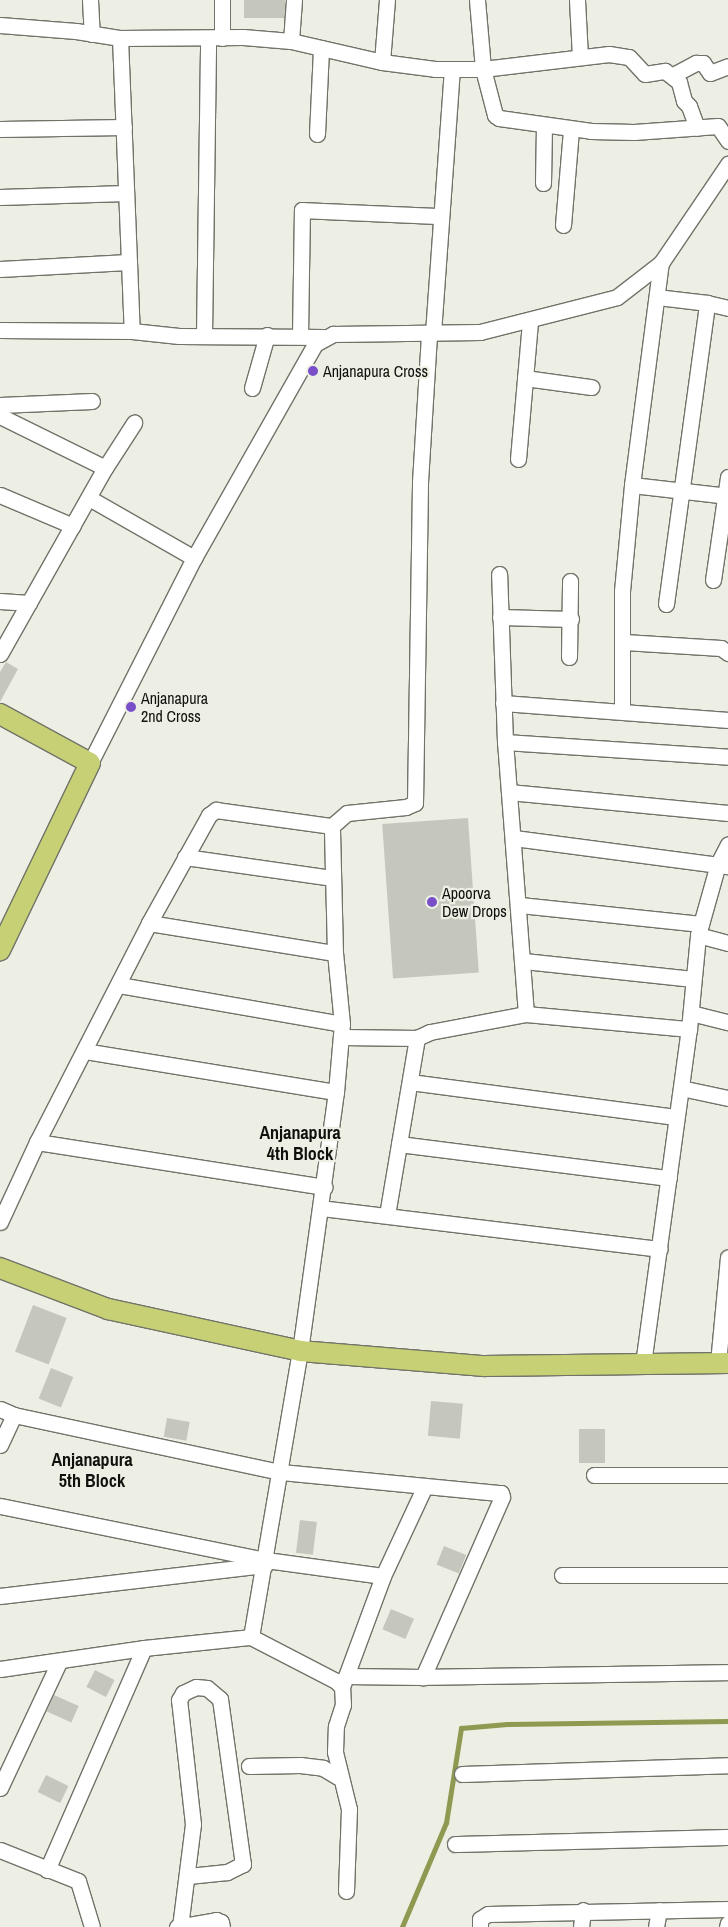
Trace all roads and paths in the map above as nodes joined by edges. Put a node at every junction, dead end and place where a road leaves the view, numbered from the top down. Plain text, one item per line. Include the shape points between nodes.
1 (90, 0) edge
2 (222, 0) edge
3 (294, 0) edge
4 (387, 0) edge
5 (477, 0) edge
6 (578, 0) edge
7 (0, 25) edge
8 (92, 34) junction
9 (120, 38) junction
10 (215, 38) junction
11 (290, 41) junction
12 (321, 48) junction
13 (580, 57) junction
14 (382, 62) junction
15 (728, 66) edge
16 (483, 69) junction
17 (452, 70) junction
18 (673, 75) junction
19 (723, 123) edge
20 (544, 125) junction
21 (124, 127) junction
22 (697, 128) junction
23 (0, 129) edge
24 (571, 129) junction
25 (317, 134) dead end
26 (728, 141) edge
27 (728, 164) edge
28 (543, 183) dead end
29 (126, 193) junction
30 (0, 197) edge
31 (441, 216) junction
32 (564, 225) dead end
33 (128, 262) junction
34 (661, 263) junction
35 (0, 269) edge
36 (657, 297) junction
37 (707, 303) junction
38 (728, 308) edge
39 (530, 322) junction
40 (0, 330) edge
41 (132, 331) junction
42 (431, 333) junction
43 (204, 335) junction
44 (267, 335) junction
45 (300, 336) junction
46 (324, 337) junction
47 (525, 378) junction
48 (592, 386) dead end
49 (252, 388) dead end
50 (92, 402) dead end
51 (0, 405) edge
52 (0, 416) edge
53 (134, 423) dead end
54 (518, 459) dead end
55 (105, 468) junction
56 (728, 476) edge
57 (632, 485) junction
58 (680, 492) junction
59 (0, 495) edge
60 (726, 496) edge
61 (89, 498) junction
62 (73, 526) junction
63 (194, 558) junction
64 (499, 574) dead end
65 (714, 580) dead end
66 (570, 581) dead end
67 (0, 601) edge
68 (29, 603) junction
69 (666, 604) dead end
70 (500, 617) junction
71 (571, 619) junction
72 (624, 642) junction
73 (728, 653) edge
74 (0, 654) edge
75 (569, 657) dead end
76 (503, 703) junction
77 (622, 710) junction
78 (0, 714) edge
79 (728, 720) edge
80 (505, 742) junction
81 (728, 757) edge
82 (90, 763) junction
83 (509, 792) junction
84 (728, 813) edge
85 (332, 826) junction
86 (514, 838) junction
87 (728, 844) edge
88 (185, 857) junction
89 (723, 865) edge
90 (332, 878) junction
91 (520, 905) junction
92 (149, 923) junction
93 (700, 929) junction
94 (728, 943) edge
95 (0, 950) edge
96 (335, 952) junction
97 (524, 961) junction
98 (693, 979) junction
99 (119, 985) junction
100 (691, 1013) junction
101 (526, 1014) junction
102 (728, 1022) edge
103 (689, 1029) junction
104 (342, 1031) junction
105 (417, 1038) junction
106 (85, 1051) junction
107 (410, 1082) junction
108 (681, 1088) junction
109 (336, 1092) junction
110 (728, 1098) edge
111 (676, 1117) junction
112 (37, 1142) junction
113 (399, 1144) junction
114 (670, 1178) junction
115 (324, 1188) junction
116 (321, 1208) junction
117 (387, 1215) junction
118 (0, 1222) edge
119 (660, 1249) junction
120 (728, 1257) edge
121 (0, 1268) edge
122 (300, 1350) junction
123 (723, 1363) edge
124 (643, 1364) junction
125 (7, 1412) edge
126 (0, 1445) edge
127 (281, 1472) junction
128 (594, 1475) dead end
129 (728, 1475) edge
130 (425, 1486) junction
131 (0, 1506) edge
132 (266, 1562) junction
133 (562, 1575) dead end
134 (728, 1575) edge
135 (384, 1576) junction
136 (0, 1596) edge
137 (252, 1637) junction
138 (144, 1648) junction
139 (59, 1662) junction
140 (0, 1669) edge
141 (728, 1672) edge
142 (423, 1677) junction
143 (344, 1681) junction
144 (728, 1765) edge
145 (248, 1766) dead end
146 (462, 1774) dead end
147 (338, 1777) junction
148 (0, 1788) edge
149 (728, 1837) edge
150 (455, 1844) dead end
151 (0, 1850) edge
152 (47, 1870) junction
153 (188, 1876) junction
154 (346, 1891) dead end
155 (728, 1909) edge
156 (583, 1910) junction
157 (659, 1910) junction
158 (728, 1922) edge
159 (92, 1927) edge
160 (179, 1927) edge
161 (222, 1927) edge
162 (480, 1927) edge
163 (581, 1927) edge
164 (656, 1927) edge
165 (727, 1927) edge

1 - 8 street
2 - 10 street
3 - 11 street
4 - 14 street
5 - 16 street
6 - 13 street
7 - 8 street
8 - 9 street
9 - 10 street
9 - 21 street
10 - 11 street
10 - 43 street
11 - 12 street
12 - 14 street
12 - 25 street
13 - 16 street
13 - 18 street via 609,54 629,57 645,74 665,71
14 - 17 street
15 - 18 street via 710,72 703,63 696,63
16 - 17 street
16 - 20 street via 495,115 505,120
17 - 31 street
18 - 22 street via 679,82
19 - 22 street
19 - 26 street
20 - 24 street
20 - 28 street
21 - 23 street
21 - 29 street
22 - 24 street via 634,132
24 - 32 street
27 - 34 street
29 - 30 street
29 - 33 street
31 - 42 street
31 - 45 street via 302,210
33 - 35 street
33 - 41 street
34 - 36 street
34 - 39 street via 617,297
36 - 37 street
36 - 57 street
37 - 38 street
37 - 58 street
39 - 42 street via 480,332
39 - 47 street
40 - 41 street
41 - 43 street via 158,335
42 - 46 street
42 - 85 street via 420,482 415,803 406,807 347,813
43 - 44 street
44 - 45 street
44 - 49 street
45 - 46 street
46 - 63 street via 315,344
47 - 48 street
47 - 54 street
50 - 51 street
52 - 55 street
53 - 55 street
55 - 61 street
56 - 60 street
57 - 58 street
57 - 72 street via 622,591
58 - 60 street
58 - 69 street
59 - 62 street
60 - 65 street
61 - 62 street
61 - 63 street
62 - 68 street
63 - 82 street
64 - 70 street
66 - 71 street
67 - 68 street
68 - 74 street
70 - 71 street
70 - 76 street
71 - 75 street
72 - 73 street via 721,648
72 - 77 street
76 - 77 street
76 - 80 street
77 - 79 street
78 - 82 main road
80 - 81 street
80 - 83 street
82 - 95 main road
83 - 84 street
83 - 86 street
85 - 88 street via 216,810 209,814
85 - 90 street
86 - 89 street
86 - 91 street
87 - 89 street
88 - 90 street
88 - 92 street
89 - 93 street
90 - 96 street
91 - 93 street
91 - 97 street
92 - 96 street
92 - 99 street
93 - 94 street
93 - 98 street
96 - 104 street
97 - 98 street
97 - 101 street
98 - 100 street
99 - 104 street
99 - 106 street
100 - 102 street
100 - 103 street
101 - 103 street
101 - 105 street via 430,1032
103 - 108 street
104 - 105 street
104 - 109 street
105 - 107 street
106 - 109 street
106 - 112 street
107 - 111 street
107 - 113 street
108 - 110 street
108 - 111 street
109 - 115 street
111 - 114 street
112 - 115 street
112 - 118 street
113 - 114 street
113 - 117 street
114 - 119 street
115 - 116 street
116 - 117 street
116 - 122 street
117 - 119 street
119 - 124 street
120 - 123 street
121 - 122 main road via 108,1309
122 - 124 main road via 484,1366
122 - 127 street
123 - 124 main road
125 - 126 street
125 - 127 street
127 - 130 street
127 - 132 street
128 - 129 street
130 - 135 street
130 - 142 street via 501,1493 502,1497
131 - 132 street
132 - 135 street
132 - 136 street
132 - 137 street
133 - 134 street
135 - 143 street
137 - 138 street
137 - 143 street via 336,1681
138 - 139 street
138 - 152 street
139 - 140 street
139 - 148 street
141 - 142 street
142 - 143 street
143 - 147 street via 343,1705 336,1726
144 - 146 street
145 - 147 street via 300,1765 323,1768
147 - 154 street via 346,1789 349,1809
149 - 150 street
151 - 152 street
152 - 159 street via 78,1882
153 - 153 street via 193,1824 179,1700 183,1693 196,1686 208,1688 220,1699 243,1864 228,1872
153 - 160 street
155 - 157 street
156 - 157 street
156 - 162 street via 488,1914 480,1919
156 - 163 street
157 - 164 street
158 - 165 street
160 - 161 street via 216,1920

